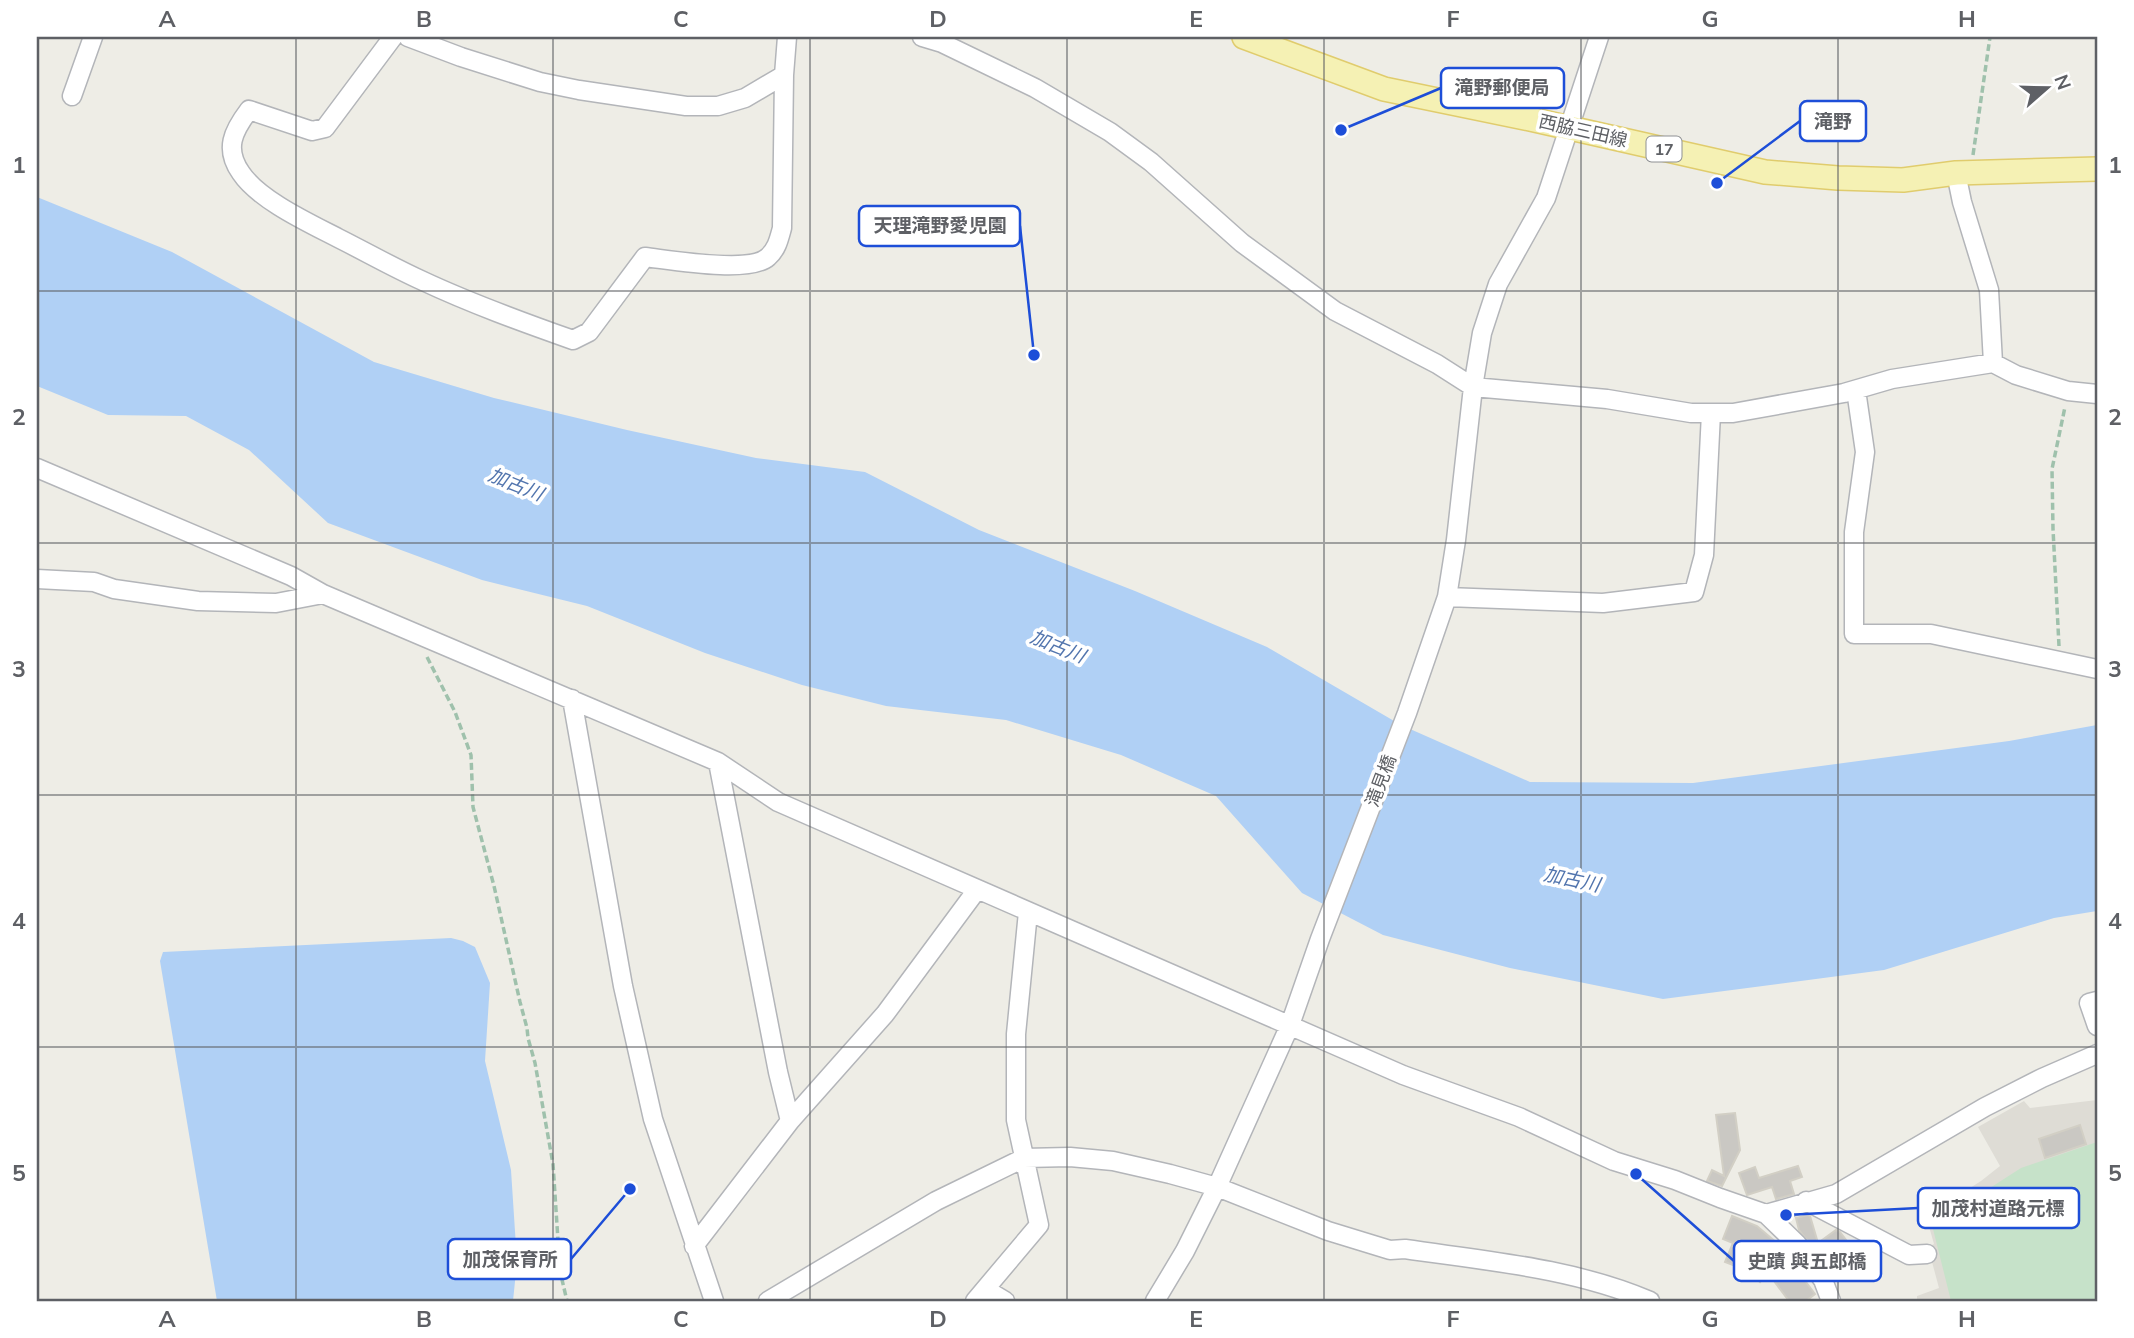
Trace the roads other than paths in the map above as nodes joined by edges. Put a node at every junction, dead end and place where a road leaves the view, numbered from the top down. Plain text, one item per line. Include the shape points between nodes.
1 (93, 37) edge
2 (393, 37) edge
3 (408, 37) edge
4 (787, 37) edge
5 (922, 37) edge
6 (1244, 37) edge
7 (1600, 37) edge
8 (784, 75) junction
9 (72, 96) dead end
10 (1569, 128) junction
11 (2097, 169) edge
12 (1963, 174) junction
13 (1993, 363) junction
14 (1473, 387) junction
15 (1856, 390) junction
16 (2097, 394) edge
17 (1711, 413) junction
18 (37, 468) edge
19 (37, 579) edge
20 (323, 594) junction
21 (1447, 597) junction
22 (2096, 669) edge
23 (572, 699) junction
24 (718, 762) junction
25 (976, 891) junction
26 (1028, 912) junction
27 (2097, 1001) edge
28 (1290, 1025) junction
29 (2097, 1026) edge
30 (2097, 1054) edge
31 (790, 1121) junction
32 (1024, 1158) junction
33 (1217, 1187) junction
34 (1805, 1201) junction
35 (1766, 1214) junction
36 (694, 1246) junction
37 (1927, 1254) dead end
38 (980, 1295) edge
39 (714, 1301) edge
40 (768, 1301) edge
41 (1005, 1301) edge
42 (1155, 1301) edge
43 (1650, 1301) edge
44 (1831, 1301) edge

1 - 9 street
2 - 8 street via 325,128 312,131 248,110 236,127 231,148 240,172 259,192 308,223 421,281 573,340 589,332 645,257 741,267 767,259 778,245 782,228
3 - 8 street via 540,82 686,106 718,106 745,98
4 - 8 street
5 - 14 street via 1035,88 1110,132 1242,243 1335,312
6 - 10 main road, 西脇三田線 / 17 via 1384,89
7 - 10 street, 滝見橋
10 - 12 main road, 西脇三田線 / 17 via 1765,172 1903,180
10 - 14 street, 滝見橋 via 1546,198 1498,284 1482,333
11 - 12 main road, 西脇三田線 / 17
12 - 13 street via 1962,202 1989,290
13 - 15 street via 1892,379
13 - 16 street via 2016,376
14 - 17 street
14 - 21 street, 滝見橋
15 - 17 street
15 - 22 street via 1865,452 1854,532 1854,634 1931,634
17 - 21 street via 1704,555 1694,592 1603,603
18 - 20 street via 291,576
19 - 20 street via 94,582 198,601 276,603
20 - 23 street
21 - 28 street, 滝見橋
23 - 24 street
23 - 36 street via 629,1013 653,1119
24 - 25 street via 778,802
24 - 31 street
25 - 26 street
25 - 31 street via 885,1014
26 - 28 street
26 - 32 street via 1016,1034 1016,1120
27 - 29 street via 2090,1003
28 - 33 street, 滝見橋
28 - 35 street via 1403,1075 1519,1117 1614,1161
30 - 34 street via 1985,1107 1836,1194
31 - 36 street
32 - 33 street via 1113,1161
32 - 38 street via 1038,1225
32 - 40 street via 936,1201
33 - 42 street, 滝見橋
33 - 43 street via 1390,1250 1555,1272
34 - 35 street
34 - 37 street via 1909,1255
35 - 44 street via 1797,1244 1823,1280
36 - 39 street
38 - 41 street

